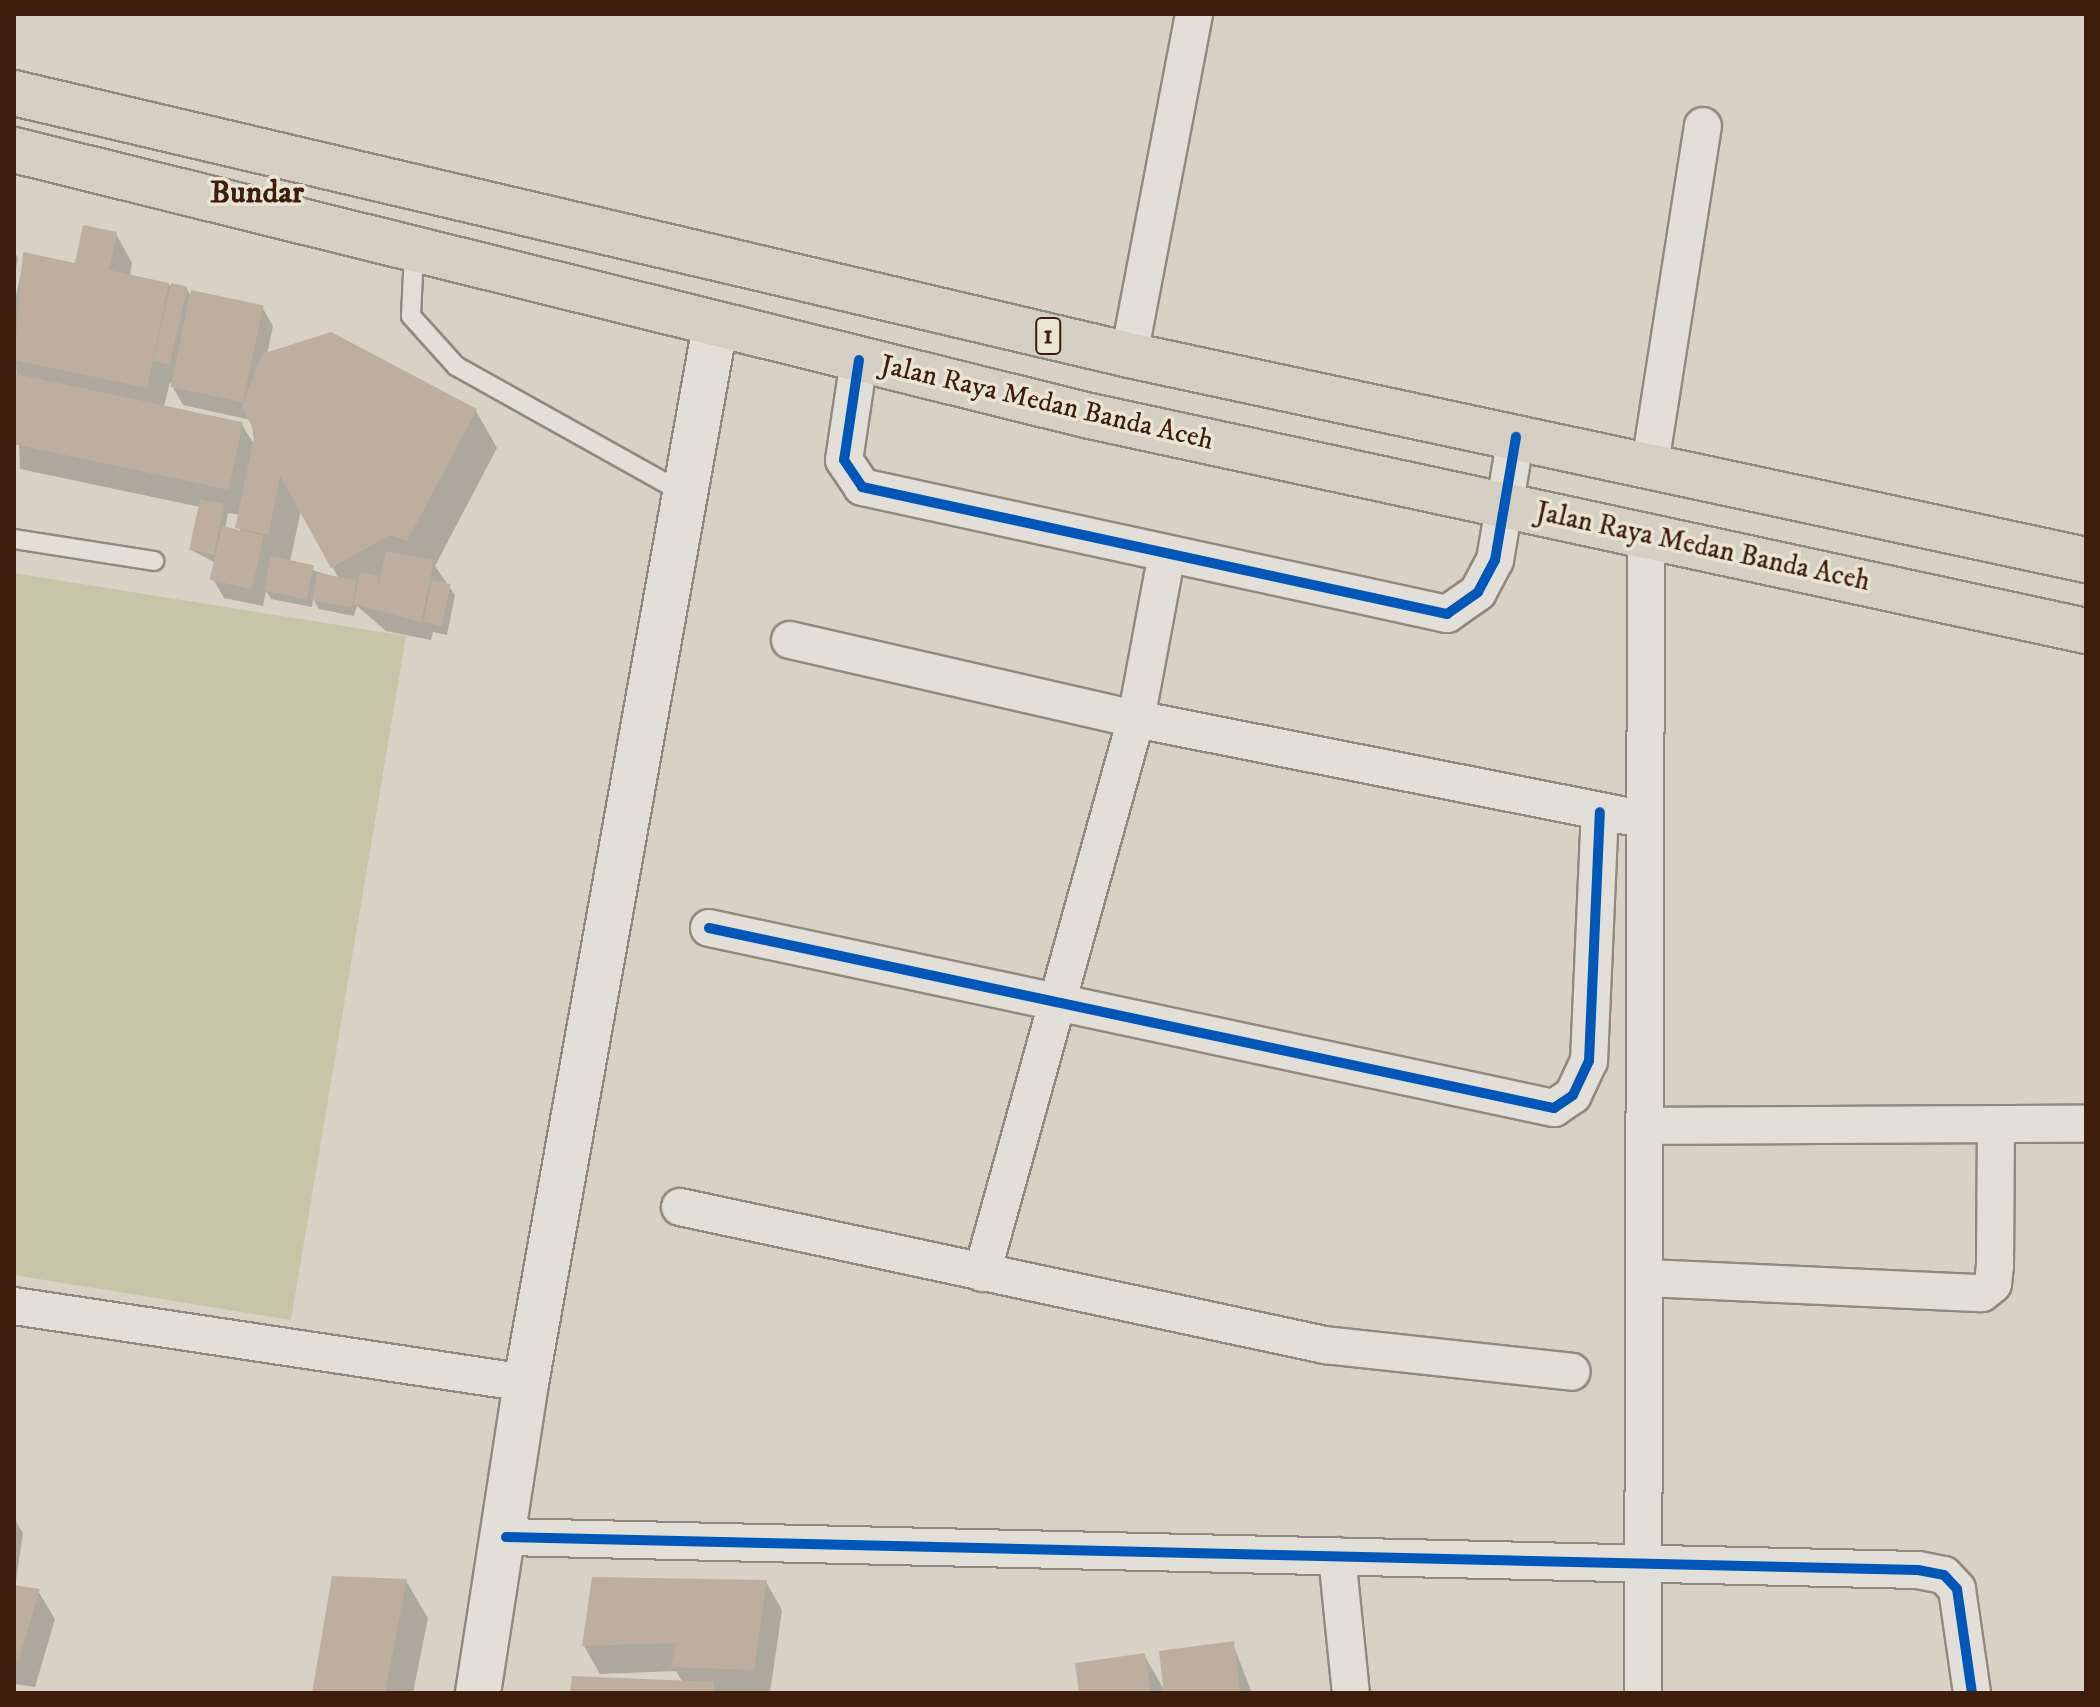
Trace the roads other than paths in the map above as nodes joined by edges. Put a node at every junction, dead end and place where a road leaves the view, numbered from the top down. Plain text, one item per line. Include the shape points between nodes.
1 (1194, 14) edge
2 (14, 93) edge
3 (1703, 126) dead end
4 (14, 150) edge
5 (428, 194) junction
6 (414, 252) junction
7 (715, 326) junction
8 (1129, 355) junction
9 (859, 360) junction
10 (1516, 437) junction
11 (1650, 464) junction
12 (685, 494) junction
13 (1506, 504) junction
14 (1646, 534) junction
15 (14, 539) edge
16 (1166, 558) junction
17 (2086, 560) edge
18 (154, 561) dead end
19 (2086, 631) edge
20 (790, 640) dead end
21 (1136, 719) junction
22 (1600, 812) junction
23 (1646, 821) junction
24 (709, 928) dead end
25 (1064, 1002) junction
26 (2086, 1124) edge
27 (1996, 1125) junction
28 (1646, 1126) junction
29 (680, 1207) dead end
30 (982, 1273) junction
31 (1647, 1278) junction
32 (14, 1306) edge
33 (1572, 1372) dead end
34 (526, 1383) junction
35 (506, 1537) junction
36 (1337, 1556) junction
37 (1643, 1563) junction
38 (478, 1693) edge
39 (1351, 1693) edge
40 (1643, 1693) edge
41 (1972, 1693) edge

1 - 8 street
2 - 5 highway, 1
3 - 11 street
4 - 6 highway, Jalan Raya Medan Banda Aceh
5 - 6 highway
5 - 8 highway, 1
6 - 7 highway, Jalan Raya Medan Banda Aceh
6 - 12 lane via 411,316 456,366
7 - 9 highway, Jalan Raya Medan Banda Aceh
7 - 12 main road
8 - 10 highway, 1
9 - 13 highway, Jalan Raya Medan Banda Aceh
9 - 16 street via 844,460 862,487
10 - 11 highway, 1
10 - 13 street
11 - 17 highway, 1
12 - 34 main road
13 - 14 highway, Jalan Raya Medan Banda Aceh
13 - 16 street via 1488,577 1447,614
14 - 19 highway, Jalan Raya Medan Banda Aceh
14 - 23 street
15 - 18 lane
16 - 21 street
20 - 21 street
21 - 22 street
21 - 25 street
22 - 23 street
22 - 25 street via 1589,1061 1573,1095 1554,1108
23 - 28 street
24 - 25 street
25 - 30 street
26 - 27 street
27 - 28 street
27 - 31 street via 1995,1266 1988,1291
28 - 31 street
29 - 30 street
30 - 33 street via 1325,1345
31 - 37 street
32 - 34 street
34 - 35 main road
35 - 36 street
35 - 38 main road
36 - 37 street
36 - 39 street
37 - 40 street
37 - 41 street via 1944,1575 1962,1609

